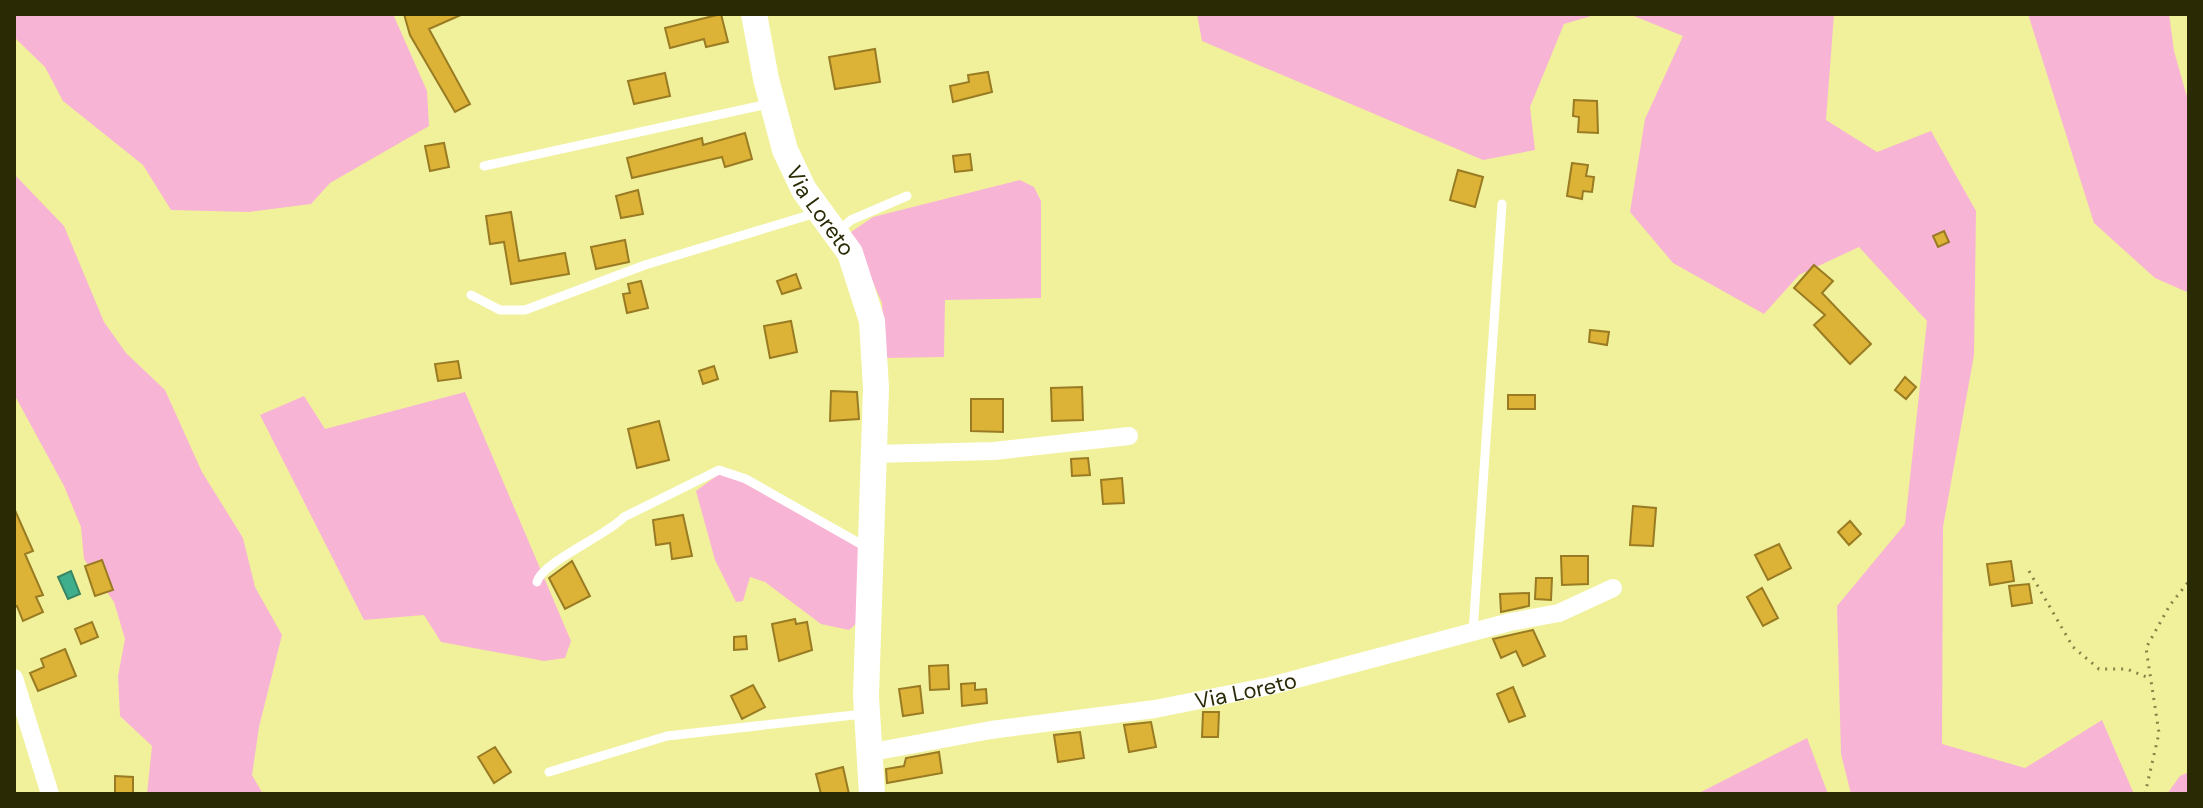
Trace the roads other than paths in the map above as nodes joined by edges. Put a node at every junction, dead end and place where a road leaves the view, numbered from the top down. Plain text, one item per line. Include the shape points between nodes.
1 (754, 14) edge
2 (772, 104) junction
3 (484, 166) dead end
4 (907, 196) dead end
5 (1502, 204) dead end
6 (821, 212) junction
7 (844, 242) junction
8 (471, 295) dead end
9 (1129, 436) dead end
10 (873, 454) junction
11 (869, 549) junction
12 (537, 582) dead end
13 (1613, 588) dead end
14 (1473, 633) junction
15 (14, 678) edge
16 (866, 714) junction
17 (867, 753) junction
18 (549, 772) dead end
19 (50, 794) edge
20 (872, 794) edge

1 - 2 street, Via Loreto
2 - 3 lane
2 - 6 street, Via Loreto via 785,150
4 - 7 lane via 846,223
5 - 14 lane
6 - 7 street, Via Loreto
6 - 8 lane via 645,265 525,310 500,310
7 - 10 street, Via Loreto via 872,321
9 - 10 street via 994,451
10 - 11 street, Via Loreto
11 - 12 lane via 746,479 719,470 624,517 547,569
11 - 16 street, Via Loreto
13 - 14 street, Via Loreto via 1559,613
14 - 17 street, Via Loreto via 1187,703
15 - 19 street
16 - 17 street, Via Loreto
16 - 18 lane via 667,736
17 - 20 street, Via Loreto

